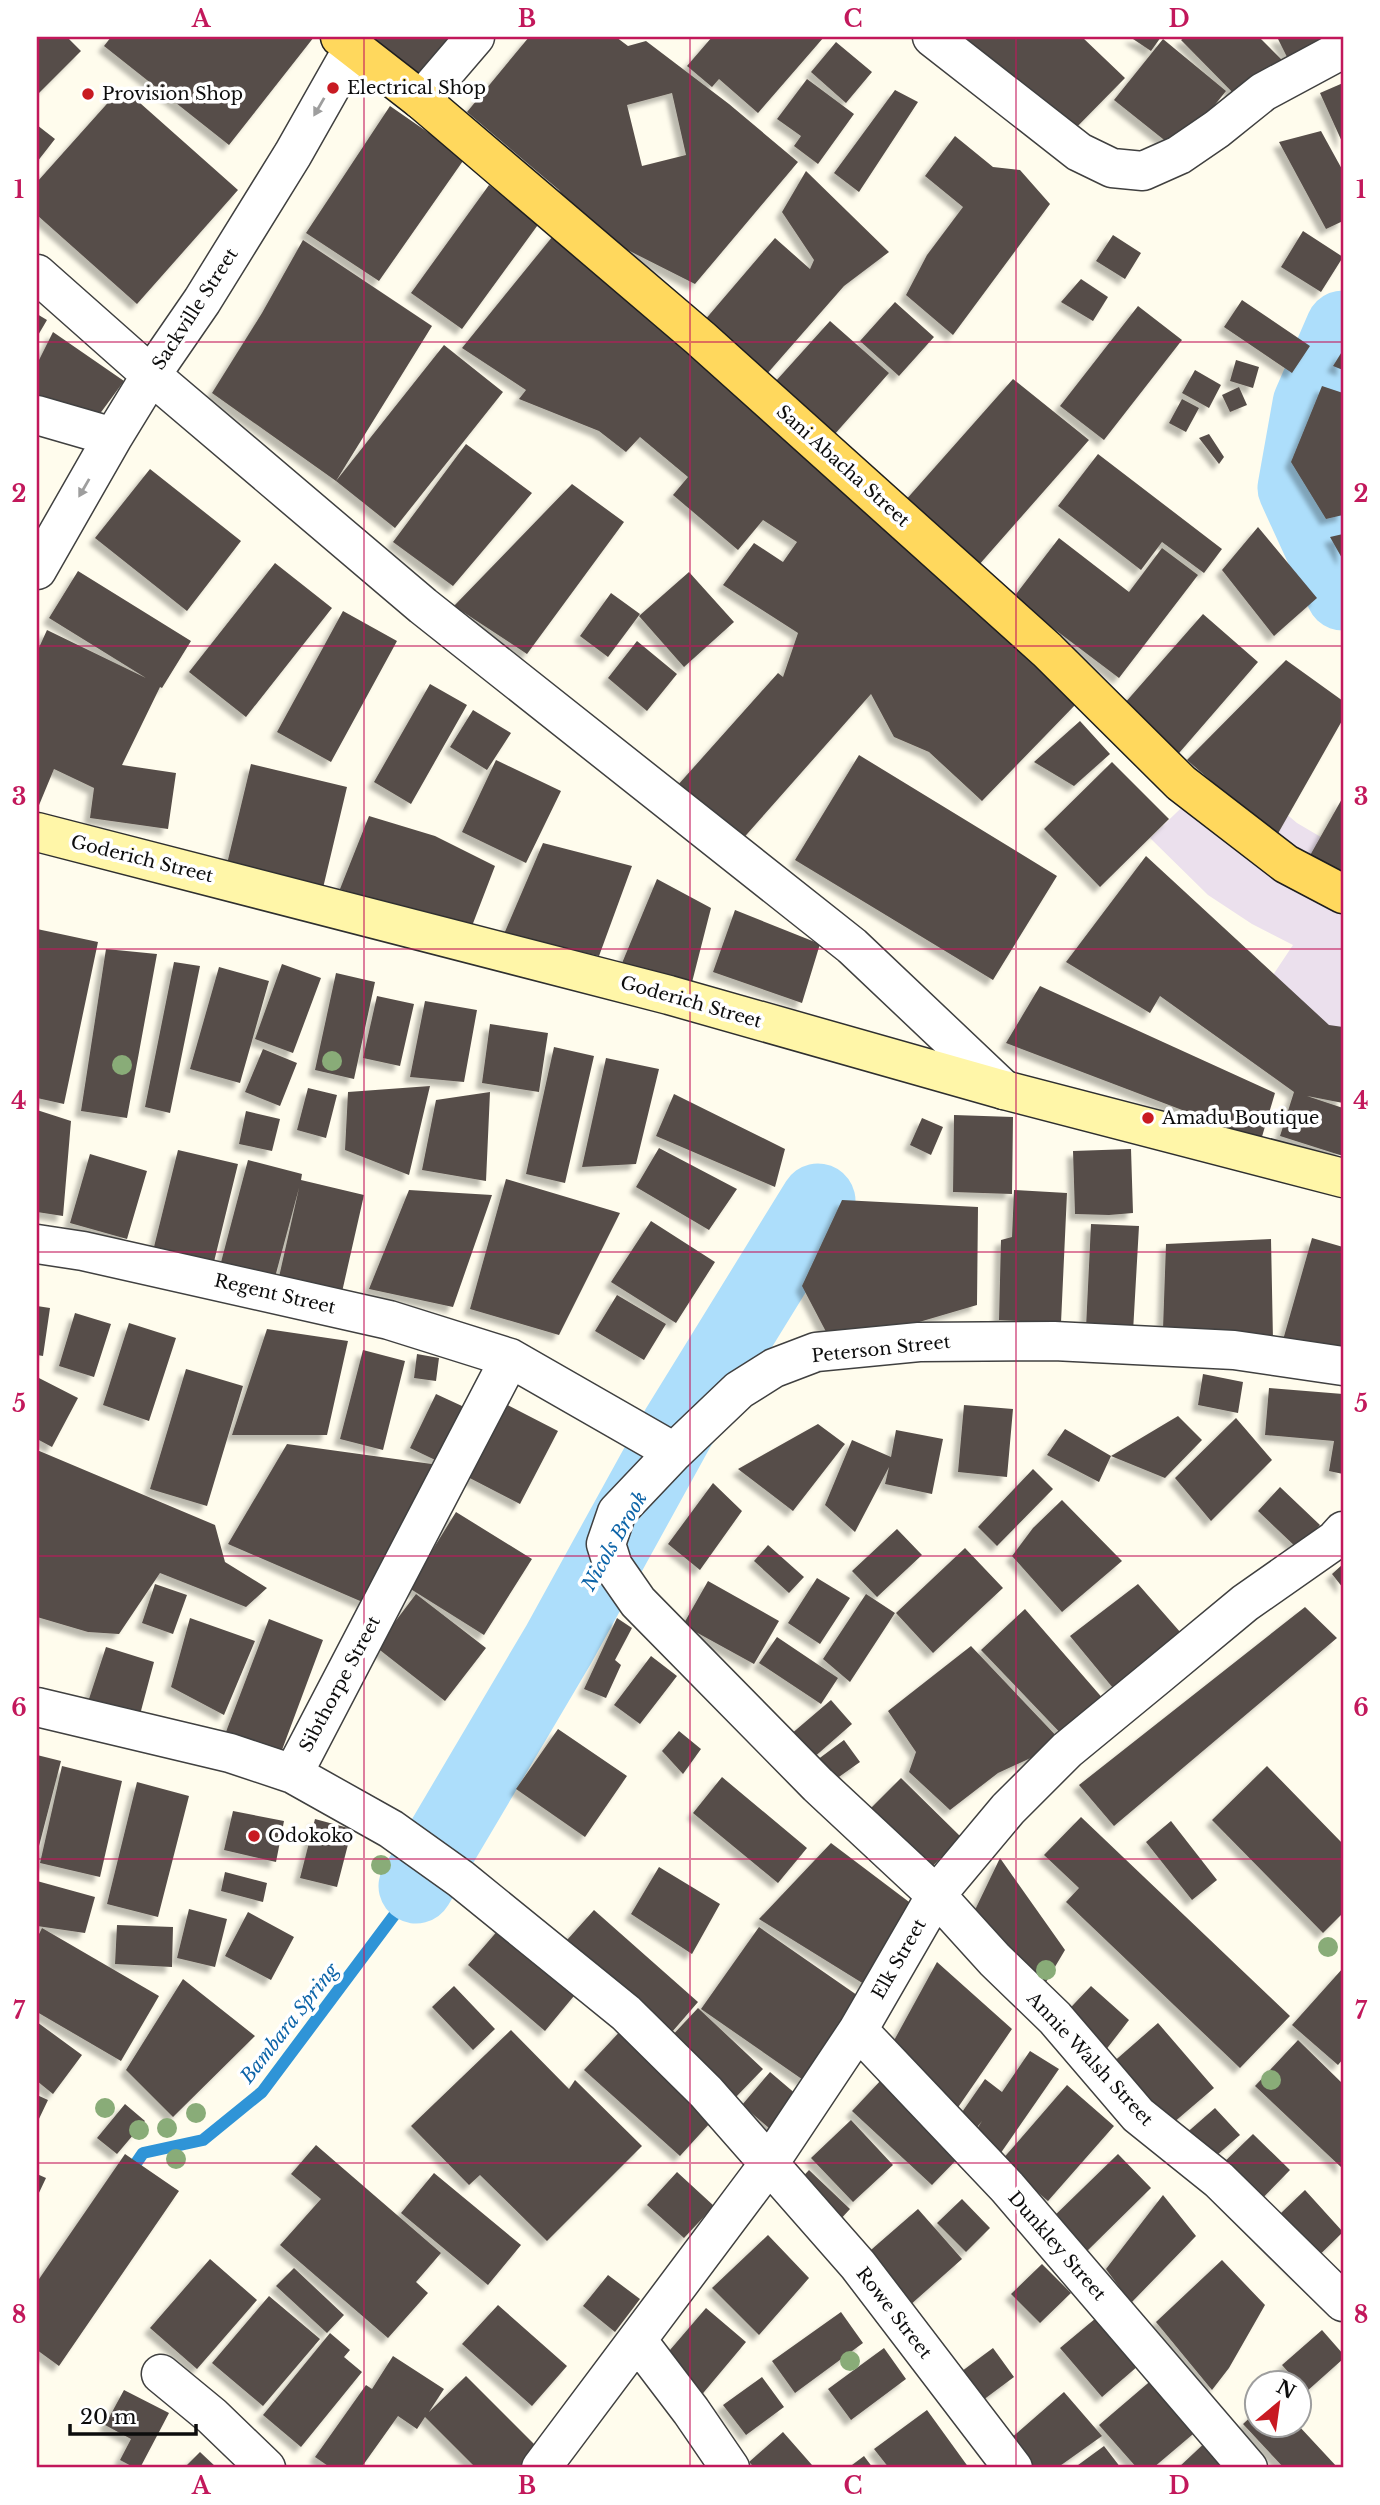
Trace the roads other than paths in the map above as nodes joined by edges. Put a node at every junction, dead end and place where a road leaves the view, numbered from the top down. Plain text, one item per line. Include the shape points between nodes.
1 (475, 37) edge
2 (932, 37) edge
3 (347, 42) edge
4 (1343, 49) edge
5 (422, 100) junction
6 (37, 274) edge
7 (152, 375) junction
8 (37, 415) edge
9 (113, 437) junction
10 (37, 570) edge
11 (37, 832) edge
12 (1343, 894) edge
13 (1004, 1090) junction
14 (1343, 1178) edge
15 (37, 1244) edge
16 (510, 1358) junction
17 (1343, 1366) edge
18 (668, 1448) junction
19 (1343, 1531) edge
20 (37, 1707) edge
21 (293, 1774) junction
22 (936, 1895) junction
23 (858, 2030) junction
24 (768, 2165) junction
25 (1343, 2302) edge
26 (637, 2340) junction
27 (161, 2374) dead end
28 (266, 2468) edge
29 (541, 2468) edge
30 (730, 2468) edge
31 (1013, 2468) edge
32 (1248, 2468) edge

1 - 5 street
2 - 4 street via 1079,152 1112,168 1143,171 1179,155 1263,92
3 - 5 main road, Sani Abacha Street
3 -> 7 street, Sackville Street via 293,154
5 - 12 main road, Sani Abacha Street via 701,338 1047,650 1181,783 1286,864
6 - 7 street
7 - 9 street, Sackville Street
7 - 13 street via 423,606 852,946
8 - 9 street
9 -> 10 street, Sackville Street
11 - 13 main road, Goderich Street via 669,995
13 - 14 main road, Goderich Street
15 - 16 street, Regent Street via 389,1320
16 - 18 street, Regent Street
16 - 21 street, Sibthorpe Street
17 - 18 street, Peterson Street via 1234,1350 1054,1341 919,1342 816,1352 774,1368 739,1390
18 - 22 street, Peterson Street via 617,1512 606,1544 613,1566 638,1602 685,1650 818,1785
19 - 22 street, Elk Street via 1245,1603 1068,1749 1008,1809
20 - 21 street via 230,1753
21 - 24 street, Rowe Street via 391,1829 461,1879 626,2013 706,2092
22 - 23 street, Elk Street
22 - 25 street, Annie Walsh Street via 1055,2018 1138,2115 1219,2180
23 - 24 street, Elk Street
23 - 32 street, Dunkley Street via 1007,2187
24 - 26 street, Elk Street
24 - 31 street, Rowe Street via 858,2265
26 - 29 street, Elk Street
26 - 30 street
27 - 28 street

